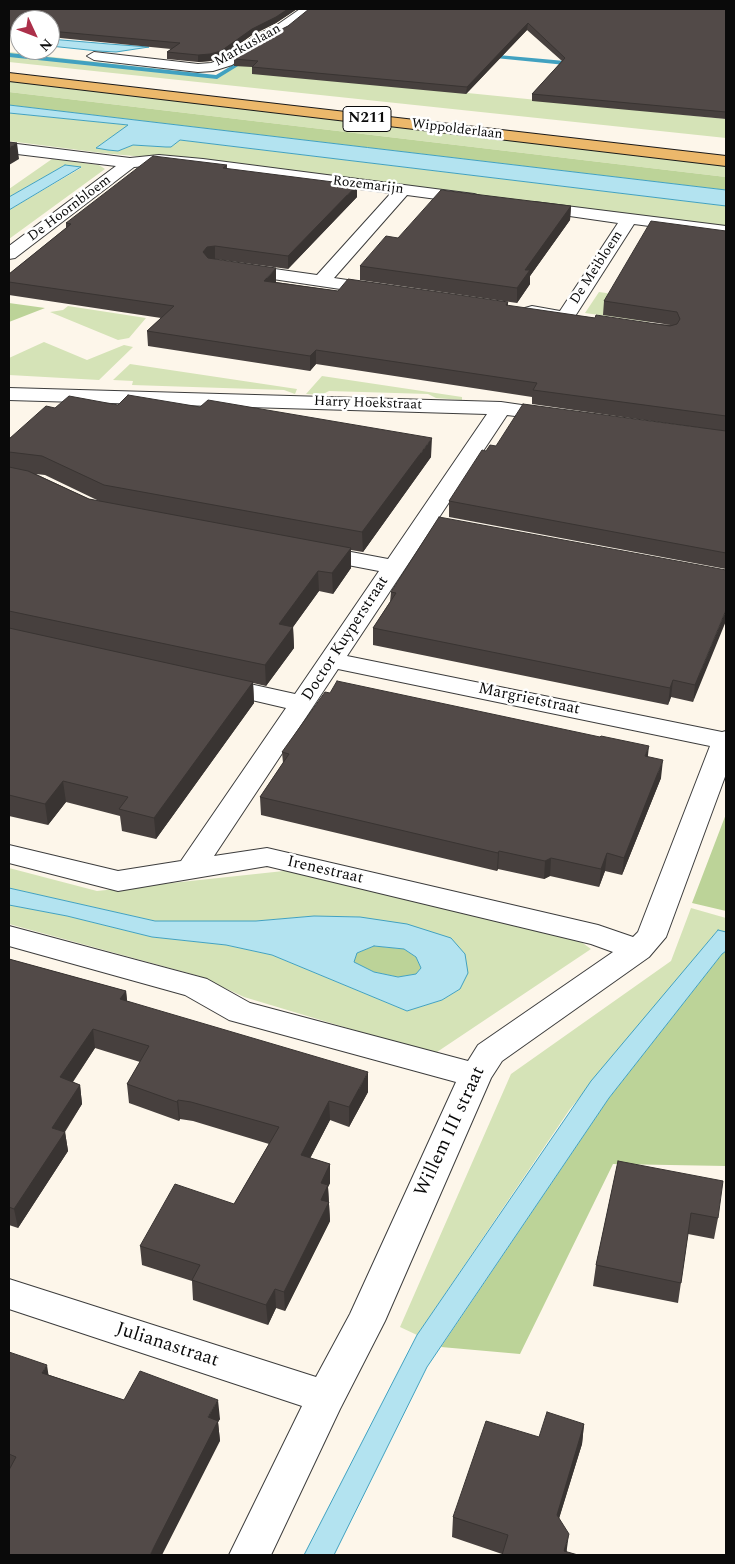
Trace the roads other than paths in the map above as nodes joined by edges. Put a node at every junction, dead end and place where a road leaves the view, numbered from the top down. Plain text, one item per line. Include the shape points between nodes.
1 (308, 9) edge
2 (94, 56) dead end
3 (9, 67) edge
4 (9, 77) edge
5 (598, 131) dead end
6 (9, 148) edge
7 (726, 161) edge
8 (130, 164) junction
9 (403, 190) junction
10 (492, 202) edge
11 (520, 205) edge
12 (629, 219) junction
13 (726, 231) edge
14 (9, 254) edge
15 (225, 267) edge
16 (321, 281) junction
17 (400, 292) edge
18 (516, 310) edge
19 (565, 317) junction
20 (584, 320) edge
21 (11, 397) edge
22 (501, 408) junction
23 (575, 418) edge
24 (296, 549) edge
25 (394, 567) junction
26 (332, 660) junction
27 (197, 681) edge
28 (303, 704) junction
29 (726, 740) edge
30 (9, 854) edge
31 (191, 869) junction
32 (9, 936) edge
33 (638, 950) junction
34 (476, 1075) junction
35 (9, 1294) edge
36 (326, 1397) junction
37 (250, 1555) edge

1 - 2 street, Markuslaan via 227,62 213,67
3 - 5 main road, Wippolderlaan / N211
4 - 7 main road, Wippolderlaan / N211
6 - 8 street, Rozemarijn
8 - 9 street, Rozemarijn via 159,160 203,164
8 - 14 street, De Hoornbloem
9 - 10 street, Rozemarijn
9 - 16 street
11 - 12 street
12 - 13 street
12 - 19 street, De Meibloem
15 - 16 street
16 - 17 street
18 - 19 street, De Meibloem
19 - 20 street, De Meibloem
21 - 22 street, Harry Hoekstraat via 93,394
22 - 23 street, Harry Hoekstraat
22 - 25 street, Doctor Kuyperstraat via 434,523
24 - 25 street
25 - 26 street, Doctor Kuyperstraat
26 - 28 street, Doctor Kuyperstraat
26 - 29 street, Margrietstraat
27 - 28 street
28 - 31 street, Doctor Kuyperstraat
29 - 33 street, Willem III straat via 651,937
30 - 31 street, Irenestraat via 118,881
31 - 33 street, Irenestraat via 267,857 598,935
32 - 34 street via 196,987 240,1012
33 - 34 street, Willem III straat via 490,1053
34 - 36 street, Willem III straat via 366,1321
35 - 36 street, Julianastraat
36 - 37 street, Willem III straat

